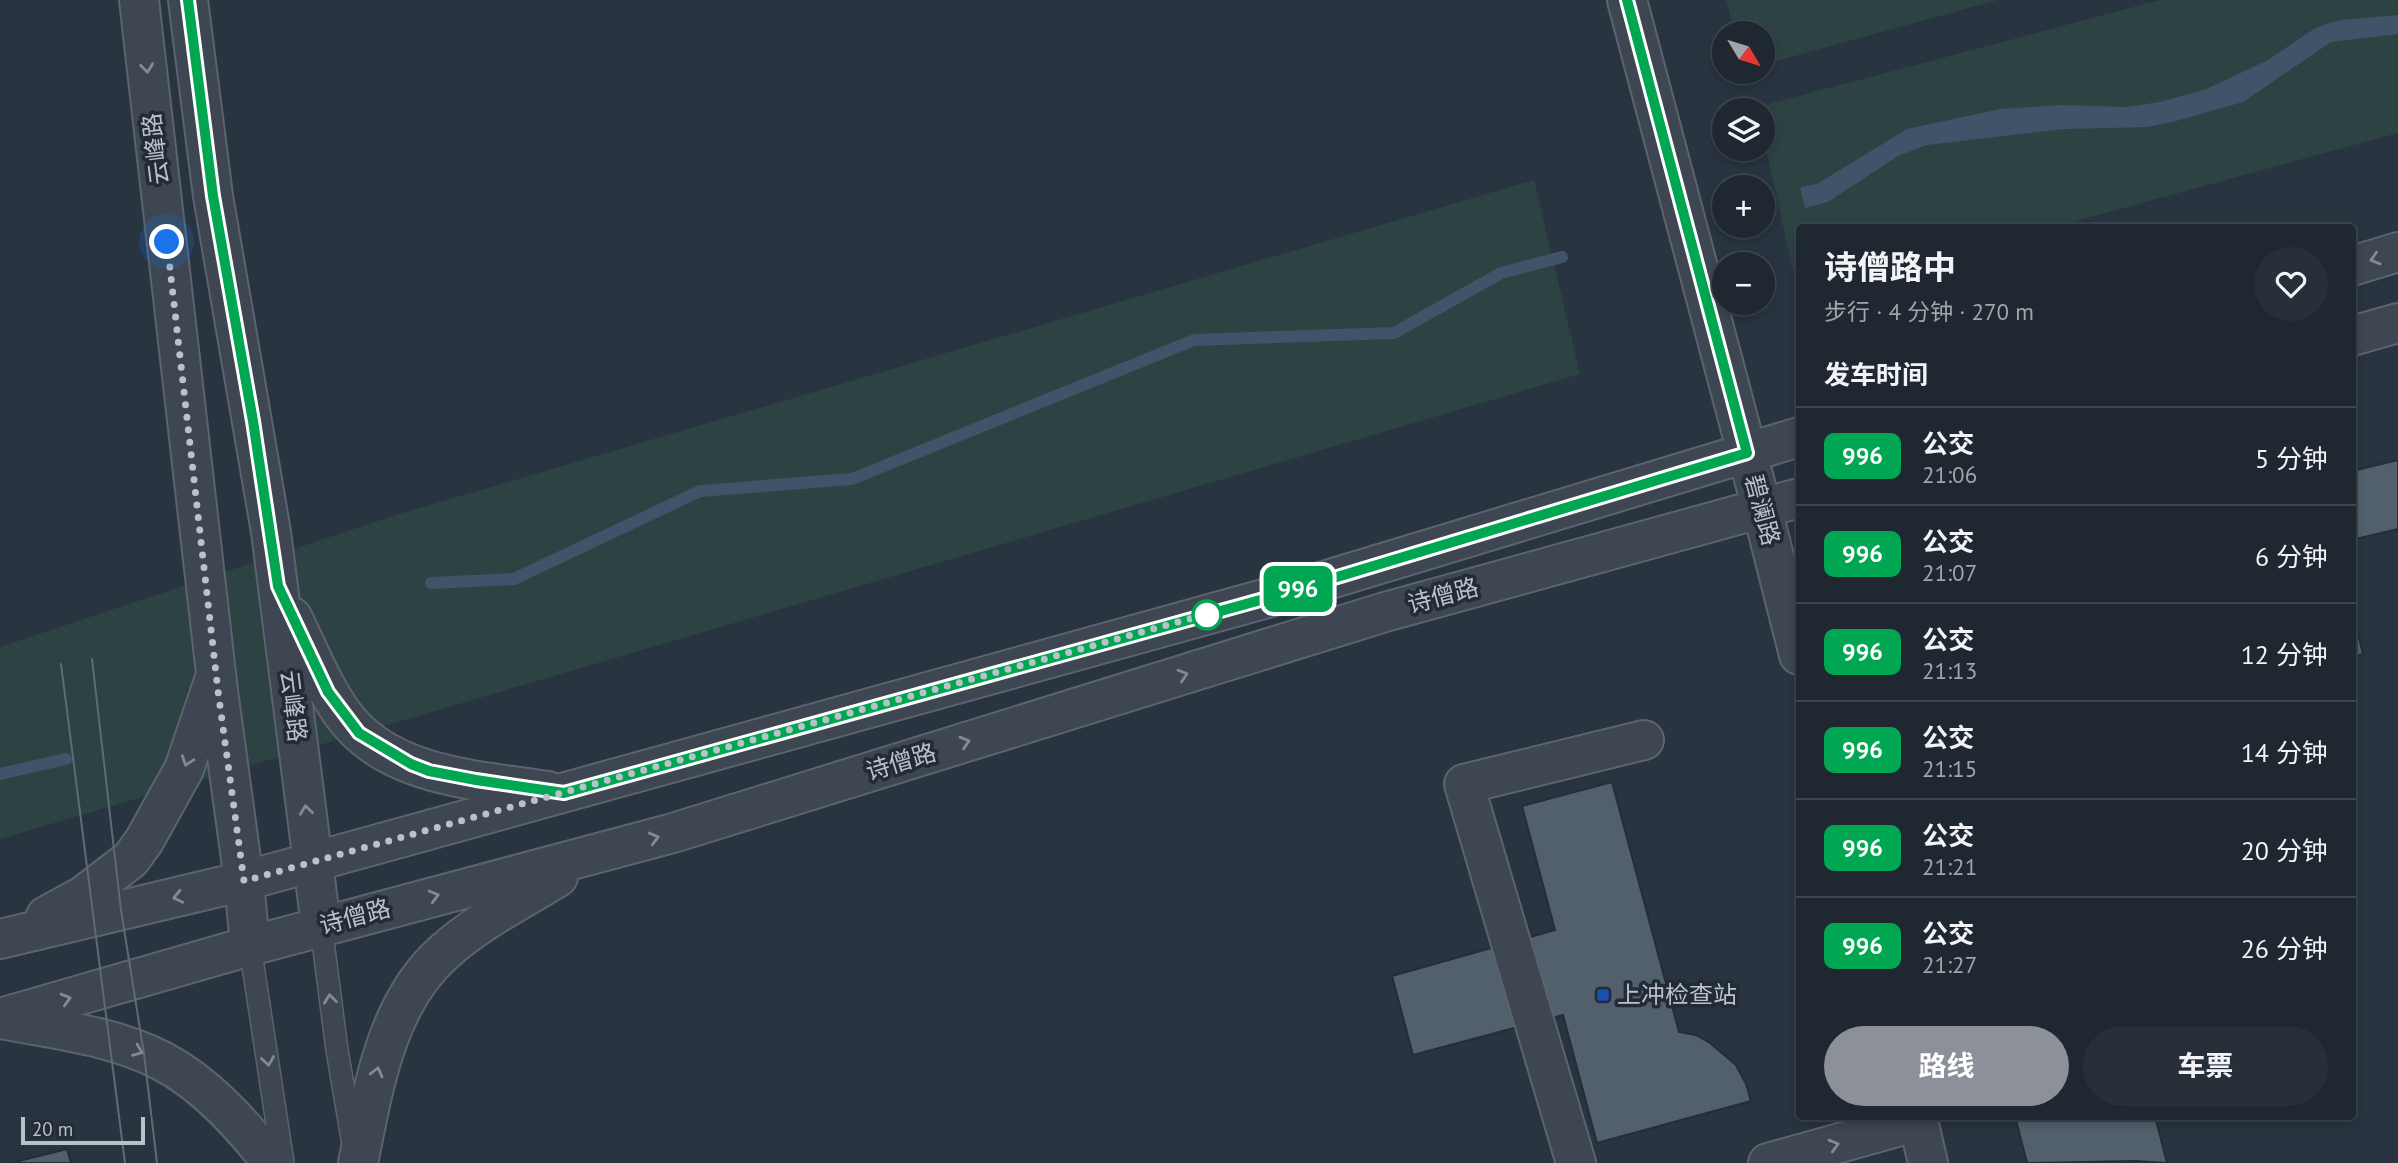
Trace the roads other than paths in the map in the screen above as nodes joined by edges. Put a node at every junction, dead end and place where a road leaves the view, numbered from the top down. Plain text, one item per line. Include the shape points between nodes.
1 (139, 0) edge
2 (188, 0) edge
3 (1627, 0) edge
4 (2398, 252) edge
5 (2356, 265) edge
6 (2398, 323) edge
7 (2356, 335) edge
8 (1796, 438) edge
9 (1747, 453) junction
10 (1796, 499) edge
11 (1762, 509) junction
12 (278, 586) junction
13 (1796, 643) edge
14 (216, 673) junction
15 (1644, 740) dead end
16 (564, 793) junction
17 (600, 853) junction
18 (313, 863) junction
19 (244, 881) junction
20 (321, 926) junction
21 (6, 937) edge
22 (250, 946) junction
23 (0, 1019) edge
24 (1914, 1120) edge
25 (1917, 1120) edge
26 (272, 1163) edge
27 (283, 1163) edge
28 (358, 1163) edge
29 (1576, 1163) edge
30 (1768, 1163) edge
31 (1928, 1163) edge

1 -> 14 street, 云峰路
2 - 12 street, 云峰路 via 213,196
3 - 9 street, 碧澜路
4 -> 5 street
6 - 7 street
8 - 9 street, 诗僧路
9 - 11 street, 碧澜路
9 - 16 street, 诗僧路 via 1271,597
10 - 11 street, 诗僧路
11 - 13 street, 碧澜路
17 -> 11 street, 诗僧路 via 1385,612
12 - 16 street via 328,692 359,733 429,771
18 -> 12 street, 云峰路
14 - 19 street, 云峰路
14 -> 21 street via 184,769 131,859 83,896
15 - 29 street via 1464,784
16 - 18 street, 诗僧路
20 -> 17 street, 诗僧路
28 -> 17 street via 378,1065 409,996 426,971 487,919
18 - 19 street, 诗僧路
18 - 20 street, 云峰路
19 -> 21 street, 诗僧路
19 - 22 street, 云峰路
20 - 22 street, 诗僧路
28 -> 20 lane, 云峰路
23 -> 22 street, 诗僧路
22 -> 27 lane
23 -> 26 street via 90,1035 162,1061 212,1097
30 -> 24 street
25 - 31 street

